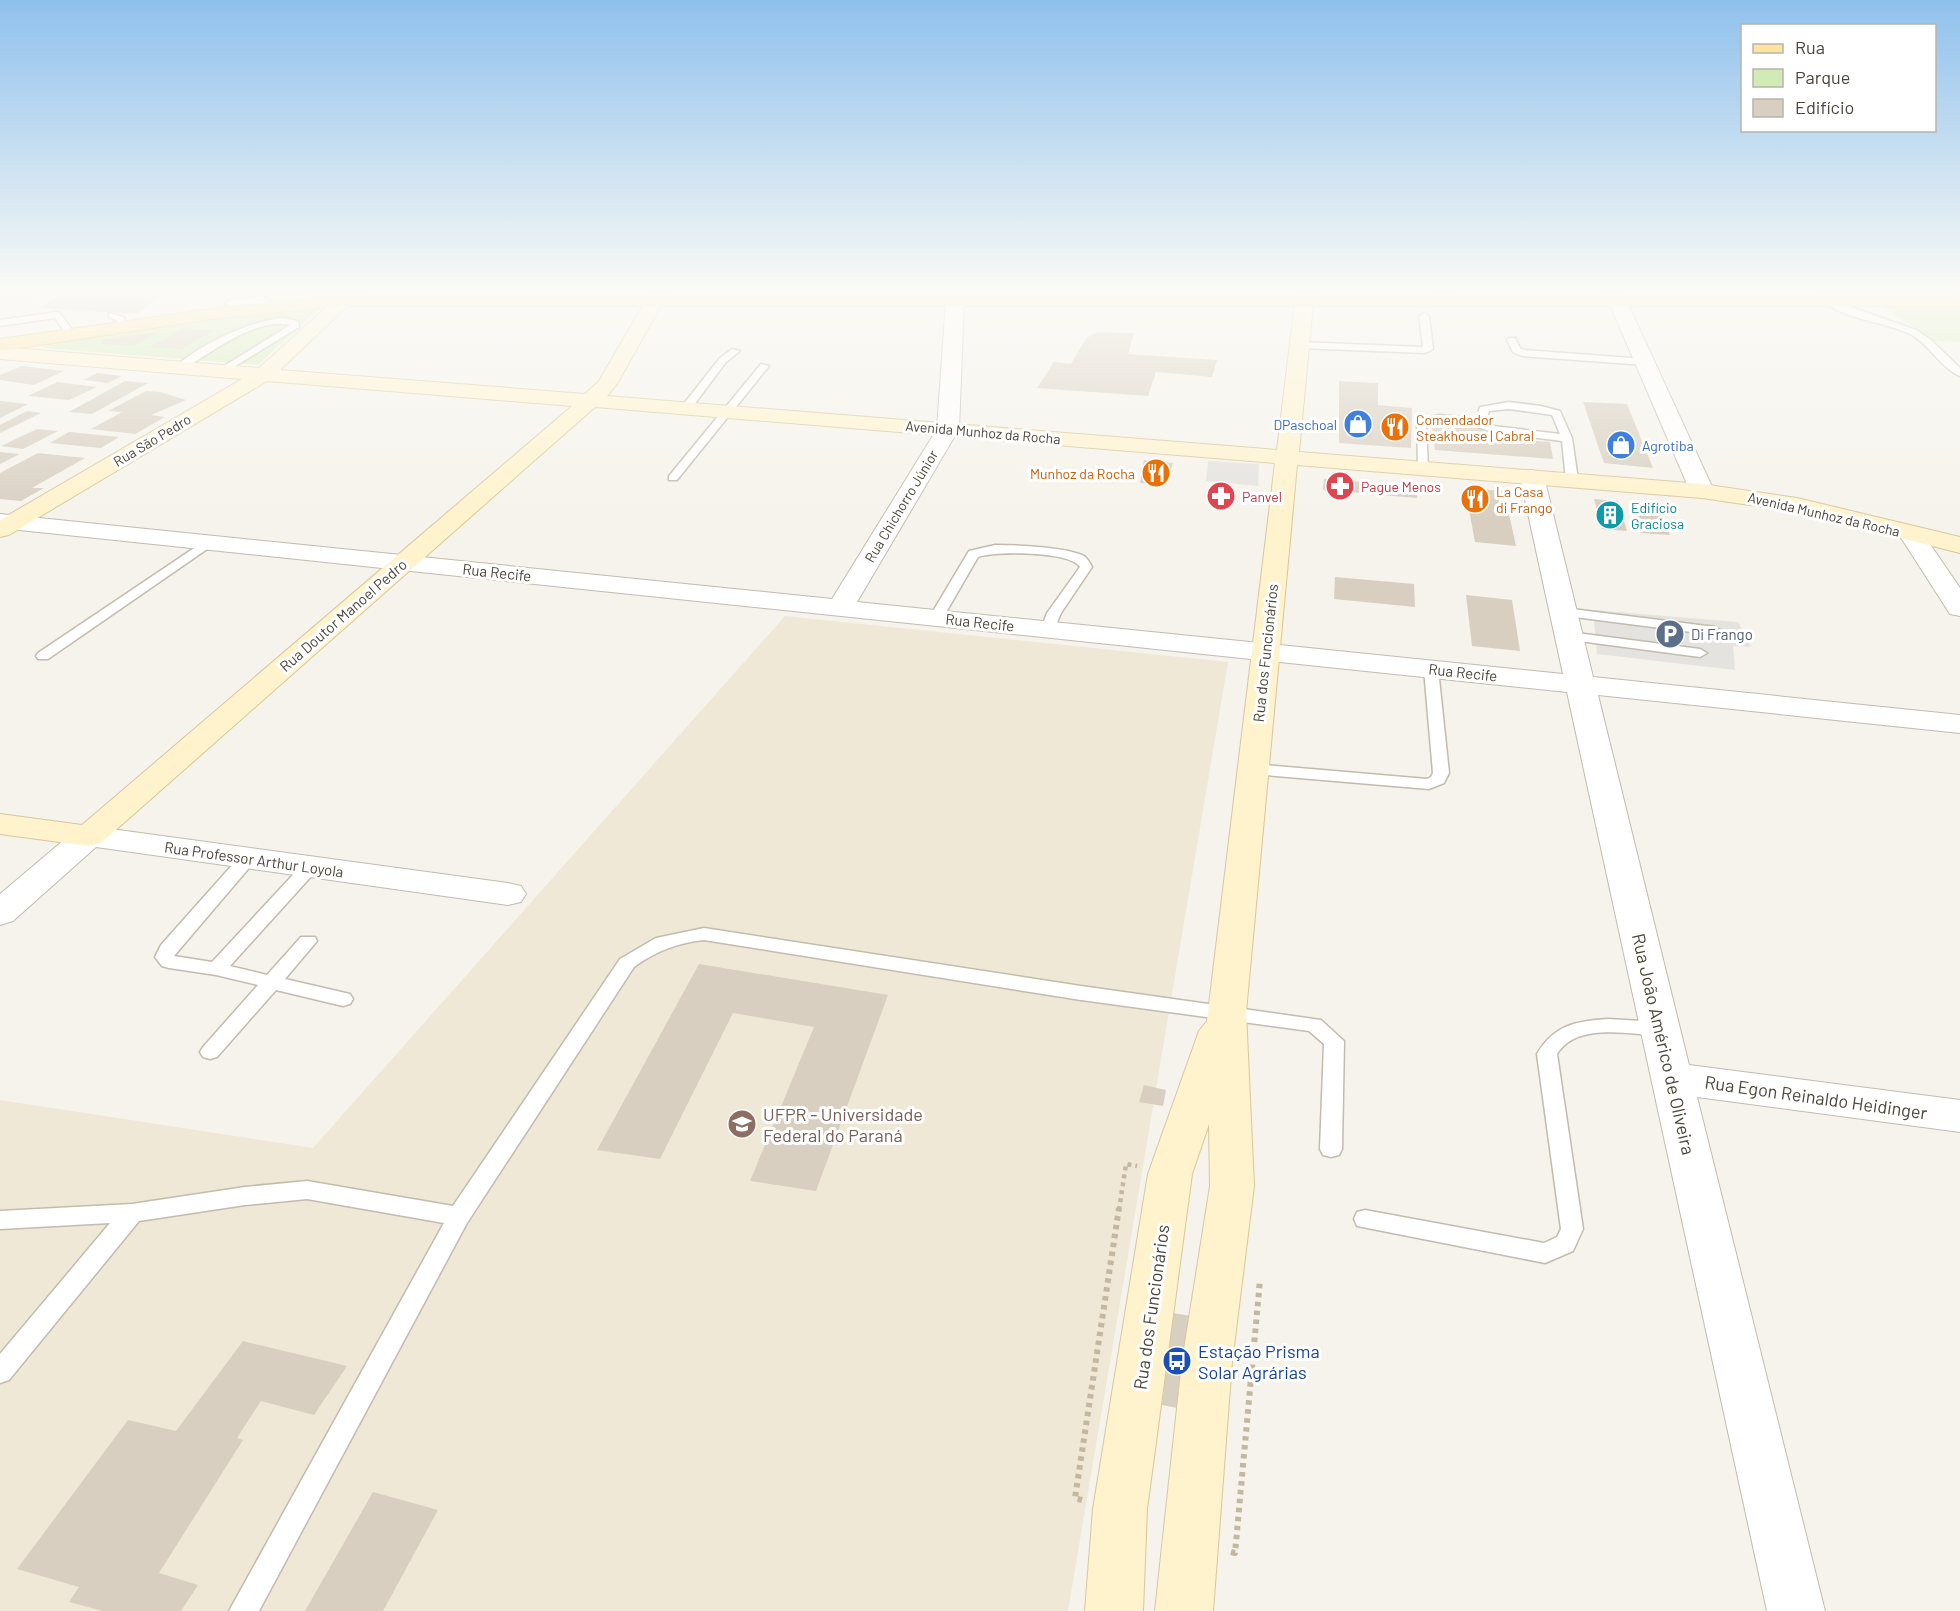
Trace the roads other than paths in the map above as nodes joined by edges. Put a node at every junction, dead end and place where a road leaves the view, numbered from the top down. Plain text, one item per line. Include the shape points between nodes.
1 (182, 368) edge
2 (226, 368) edge
3 (270, 368) edge
4 (613, 368) edge
5 (717, 368) edge
6 (762, 368) edge
7 (952, 368) edge
8 (1297, 368) edge
9 (1648, 368) edge
10 (221, 371) junction
11 (264, 374) junction
12 (598, 392) junction
13 (686, 408) junction
14 (728, 412) junction
15 (1480, 423) junction
16 (948, 429) junction
17 (1567, 438) junction
18 (1287, 457) junction
19 (1422, 468) junction
20 (1532, 477) junction
21 (673, 478) dead end
22 (1572, 480) junction
23 (1702, 491) junction
24 (5, 524) edge
25 (1910, 533) junction
26 (209, 542) junction
27 (1960, 545) edge
28 (404, 562) junction
29 (1956, 596) edge
30 (840, 608) junction
31 (936, 618) junction
32 (1566, 624) junction
33 (1048, 629) junction
34 (1715, 631) dead end
35 (1266, 652) junction
36 (1700, 653) dead end
37 (43, 656) dead end
38 (1431, 669) junction
39 (1580, 684) junction
40 (1960, 724) edge
41 (1253, 769) junction
42 (0, 824) edge
43 (88, 836) junction
44 (248, 858) junction
45 (310, 867) junction
46 (508, 894) dead end
47 (0, 913) edge
48 (308, 941) dead end
49 (216, 969) junction
50 (273, 981) junction
51 (344, 999) dead end
52 (1226, 1012) junction
53 (1660, 1029) junction
54 (210, 1052) dead end
55 (1672, 1078) junction
56 (1960, 1116) edge
57 (1331, 1149) dead end
58 (132, 1213) junction
59 (459, 1216) junction
60 (1365, 1219) dead end
61 (0, 1220) edge
62 (0, 1372) edge
63 (243, 1611) edge
64 (1114, 1611) edge
65 (1184, 1611) edge
66 (1796, 1611) edge

1 - 10 main road
2 - 10 lane
3 - 11 main road, Rua São Pedro
4 - 12 main road, Rua Doutor Manoel Pedro
5 - 13 lane
6 - 14 lane
7 - 16 street, Rua Chichorro Júnior
8 - 18 main road, Rua dos Funcionários
9 - 23 street
10 - 11 main road
11 - 12 main road via 473,391
11 - 24 main road, Rua São Pedro
12 - 13 main road, Avenida Munhoz da Rocha
12 - 28 main road, Rua Doutor Manoel Pedro
13 - 14 main road, Avenida Munhoz da Rocha
14 - 16 main road, Avenida Munhoz da Rocha
14 - 21 lane
15 - 17 lane via 1497,430
15 - 17 lane via 1484,409 1496,405 1545,410 1556,413
15 - 19 lane via 1423,419
16 - 18 main road, Avenida Munhoz da Rocha
16 - 30 street, Rua Chichorro Júnior
17 - 22 lane
18 - 19 main road, Avenida Munhoz da Rocha
18 - 35 main road, Rua dos Funcionários
19 - 20 main road, Avenida Munhoz da Rocha
20 - 22 main road, Avenida Munhoz da Rocha
20 - 32 street, Rua João Américo de Oliveira
22 - 23 main road, Avenida Munhoz da Rocha
23 - 25 main road, Avenida Munhoz da Rocha via 1797,505
24 - 26 street, Rua Recife
25 - 27 main road, Avenida Munhoz da Rocha
25 - 29 street
26 - 28 street, Rua Recife
26 - 37 lane
28 - 30 street, Rua Recife
28 - 43 main road, Rua Doutor Manoel Pedro
30 - 31 street, Rua Recife
31 - 33 street, Rua Recife
31 - 33 lane via 973,554 979,551 994,548 1073,556 1086,567 1054,613
32 - 34 lane
32 - 36 lane
32 - 39 street, Rua João Américo de Oliveira
33 - 35 street, Rua Recife
35 - 38 street, Rua Recife
35 - 41 main road, Rua dos Funcionários
38 - 39 street, Rua Recife
38 - 41 lane via 1441,773 1438,780 1429,783
39 - 40 street, Rua Recife
39 - 53 street, Rua João Américo de Oliveira
41 - 52 main road, Rua dos Funcionários
42 - 43 main road, Rua Professor Arthur Loyola
43 - 44 street, Rua Professor Arthur Loyola
43 - 47 street, Rua Doutor Manoel Pedro
44 - 45 street, Rua Professor Arthur Loyola
44 - 49 lane via 164,957 170,962
45 - 46 street, Rua Professor Arthur Loyola
45 - 49 lane
48 - 50 lane
49 - 50 lane
50 - 51 lane
50 - 54 lane
52 - 57 lane via 1314,1025 1334,1041
52 - 59 lane via 704,934 661,941 627,963
52 - 64 main road, Rua dos Funcionários via 1170,1174 1120,1509
52 - 65 main road, Rua dos Funcionários via 1232,1186 1207,1362
53 - 55 street, Rua João Américo de Oliveira
53 - 60 lane via 1599,1025 1584,1028 1556,1039 1547,1054 1572,1229 1565,1244 1545,1253
55 - 56 street, Rua Egon Reinaldo Heidinger
55 - 66 street, Rua João Américo de Oliveira
58 - 59 lane via 307,1190
58 - 61 lane
58 - 62 lane
59 - 63 lane

